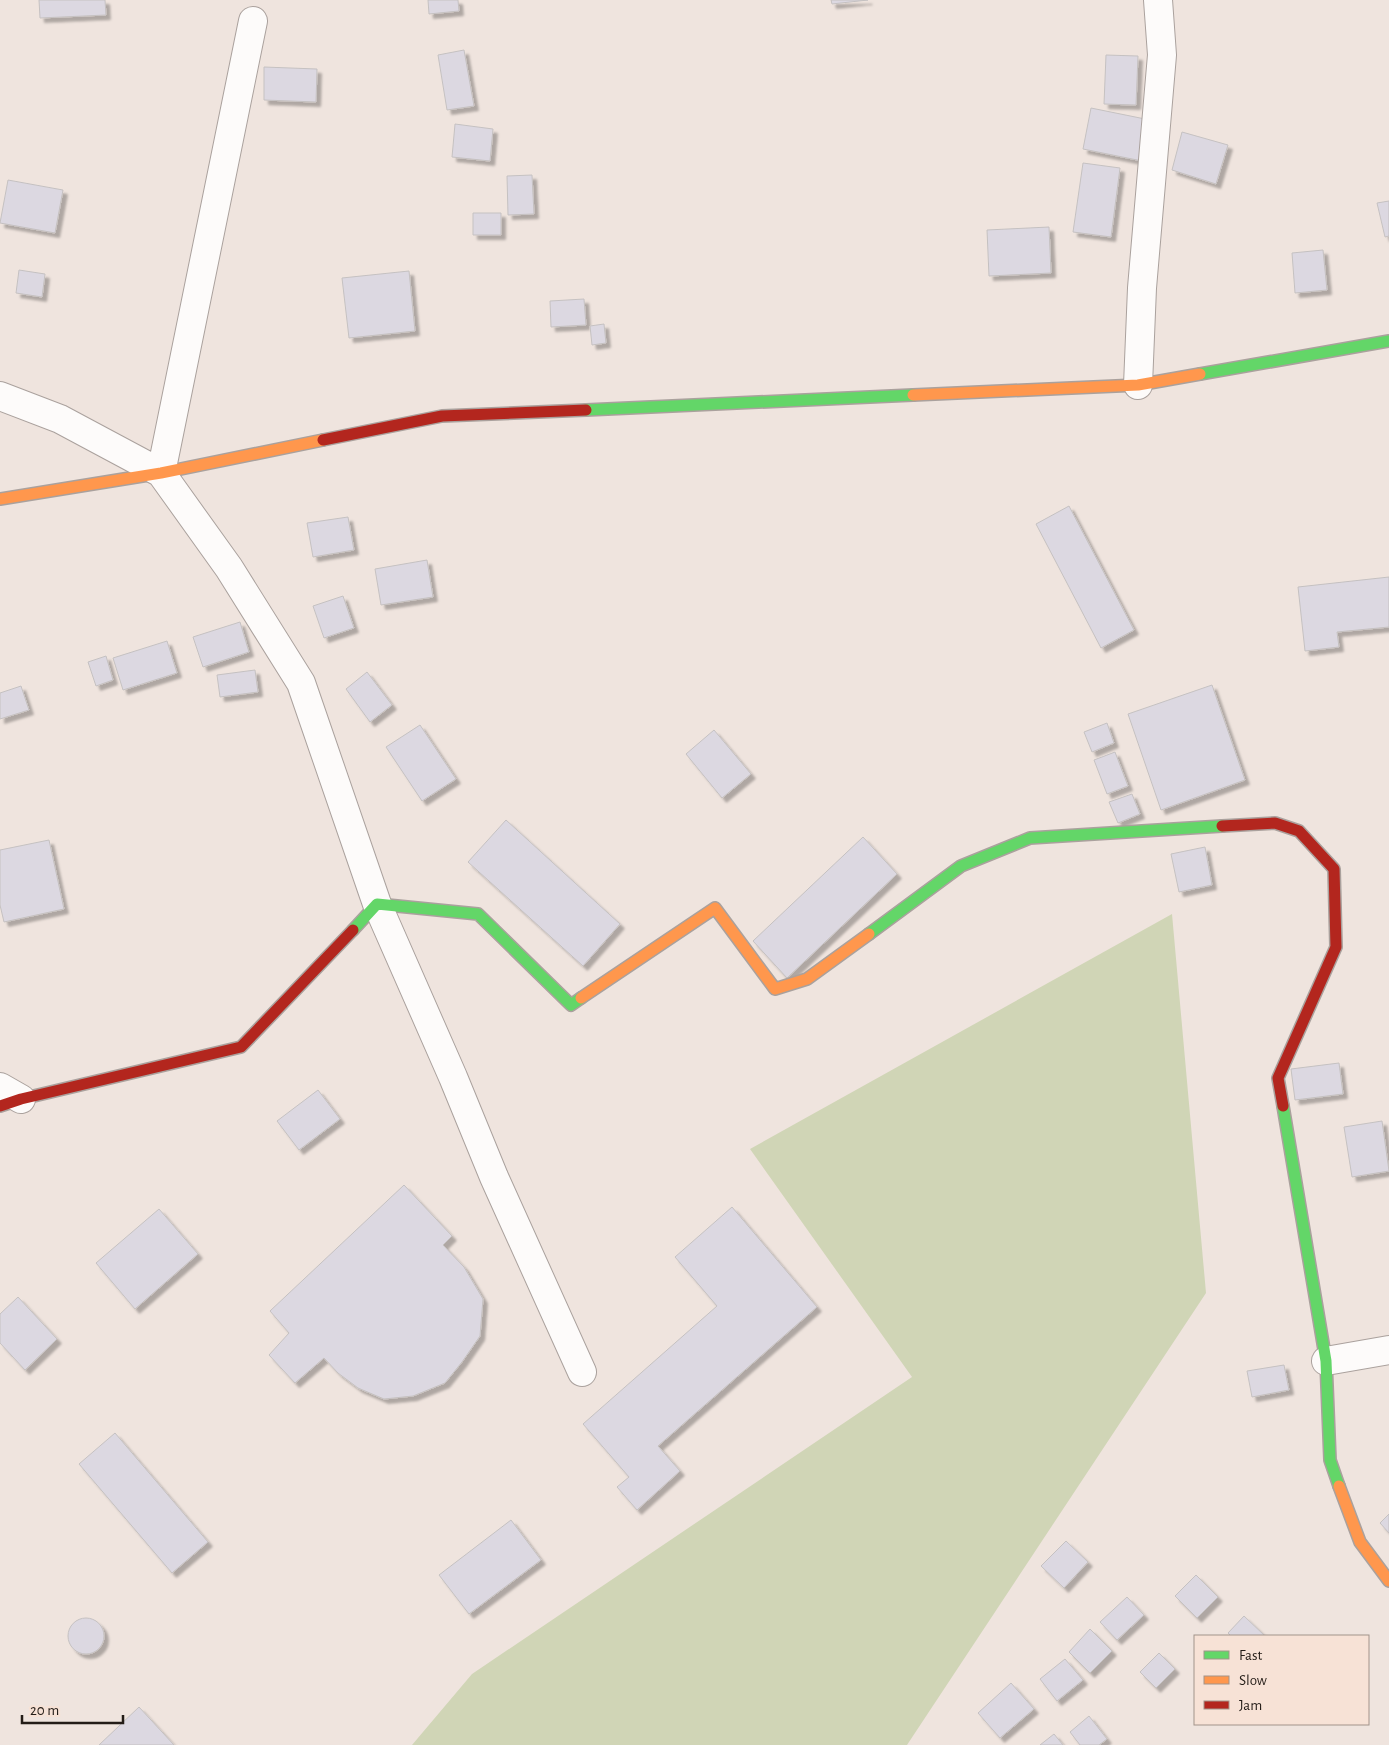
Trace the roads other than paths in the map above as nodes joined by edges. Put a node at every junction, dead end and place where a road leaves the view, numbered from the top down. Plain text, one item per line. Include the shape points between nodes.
1 (1158, 0) edge
2 (253, 21) dead end
3 (1389, 341) edge
4 (1138, 385) junction
5 (0, 396) edge
6 (161, 473) junction
7 (0, 499) edge
8 (377, 904) junction
9 (7, 1098) edge
10 (1389, 1350) edge
11 (1326, 1361) junction
12 (582, 1372) dead end
13 (1389, 1581) edge

1 - 4 street via 1162,55 1142,288
2 - 6 street
3 - 4 street
4 - 6 street via 442,416
5 - 6 street via 60,419
6 - 7 street
6 - 8 street via 229,568 301,683
8 - 9 street via 241,1047
8 - 11 street via 478,914 571,1005 715,908 775,989 807,979 961,866 1030,838 1275,823 1299,832 1334,869 1336,947 1278,1078
8 - 12 street
10 - 11 street
11 - 13 street via 1330,1460 1360,1542

